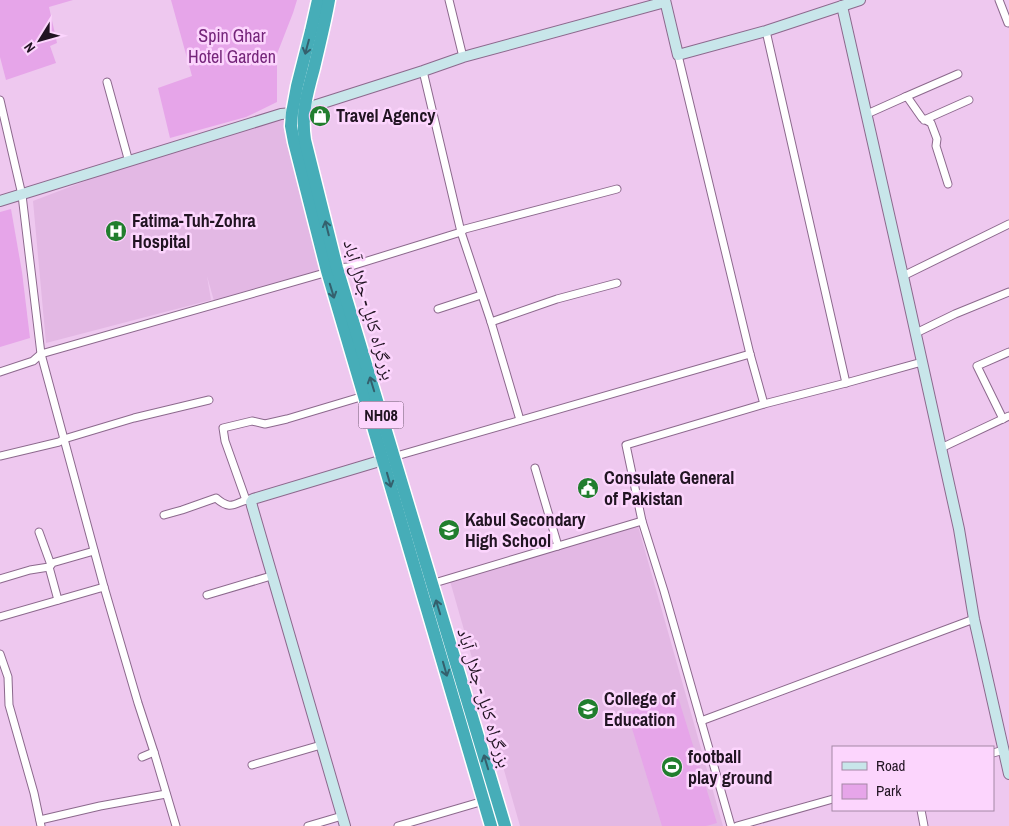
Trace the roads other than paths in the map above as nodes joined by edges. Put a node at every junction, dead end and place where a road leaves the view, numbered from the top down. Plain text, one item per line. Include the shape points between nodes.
1 (318, 0) edge
2 (329, 0) edge
3 (449, 0) edge
4 (860, 0) edge
5 (999, 0) edge
6 (667, 1) edge
7 (842, 6) junction
8 (1008, 23) dead end
9 (766, 31) junction
10 (678, 55) junction
11 (463, 57) junction
12 (423, 71) junction
13 (958, 74) dead end
14 (106, 82) dead end
15 (905, 97) junction
16 (0, 100) edge
17 (969, 100) dead end
18 (298, 111) junction
19 (867, 114) junction
20 (924, 120) junction
21 (129, 162) junction
22 (948, 184) dead end
23 (616, 189) dead end
24 (22, 195) junction
25 (0, 201) edge
26 (1009, 224) edge
27 (461, 232) junction
28 (332, 269) junction
29 (903, 276) junction
30 (617, 283) dead end
31 (1009, 292) edge
32 (481, 295) junction
33 (438, 309) dead end
34 (491, 322) junction
35 (916, 333) junction
36 (1009, 352) edge
37 (41, 354) junction
38 (750, 354) junction
39 (922, 362) junction
40 (0, 372) edge
41 (846, 383) junction
42 (364, 396) junction
43 (209, 400) dead end
44 (764, 404) junction
45 (1006, 417) edge
46 (520, 420) junction
47 (64, 439) junction
48 (941, 448) junction
49 (0, 456) edge
50 (388, 458) junction
51 (535, 468) dead end
52 (250, 499) junction
53 (164, 514) dead end
54 (642, 521) junction
55 (39, 532) dead end
56 (558, 546) junction
57 (94, 551) junction
58 (50, 566) junction
59 (271, 576) junction
60 (0, 579) edge
61 (431, 584) junction
62 (104, 587) junction
63 (207, 595) dead end
64 (58, 600) junction
65 (0, 617) edge
66 (974, 618) junction
67 (0, 654) edge
68 (9, 705) junction
69 (0, 708) edge
70 (1009, 720) edge
71 (701, 721) junction
72 (999, 726) junction
73 (321, 745) junction
74 (1004, 750) junction
75 (154, 752) junction
76 (994, 753) edge
77 (142, 757) dead end
78 (252, 765) dead end
79 (1009, 774) edge
80 (166, 794) junction
81 (490, 799) junction
82 (832, 799) edge
83 (921, 811) edge
84 (343, 821) edge
85 (41, 823) edge
86 (176, 826) edge
87 (308, 826) edge
88 (398, 826) edge
89 (491, 826) edge
90 (505, 826) edge
91 (731, 826) edge
92 (737, 826) edge
93 (924, 826) edge

1 -> 18 highway, بزرگراه کابل- جلال آباد / NH08 via 297,86
2 - 18 highway, بزرگراه کابل- جلال آباد / NH08
3 - 11 street
4 - 7 street
5 - 8 street
6 - 10 street
6 - 11 street
7 - 9 street
7 - 19 street
9 - 10 street
9 - 41 street
10 - 38 street
11 - 12 street
12 - 18 street
12 - 27 street
13 - 15 street
14 - 21 street
15 - 19 street
15 - 20 street
16 - 24 street
17 - 20 street
18 - 21 street
18 - 28 highway, بزرگراه کابل- جلال آباد / NH08 via 291,126 294,142
19 - 29 street
20 - 22 street via 931,123
21 - 24 street
23 - 27 street
24 - 25 street
24 - 37 street
26 - 29 street
27 - 28 street
27 - 32 street
28 - 37 street
28 -> 42 highway, بزرگراه کابل- جلال آباد / NH08
50 -> 28 highway, بزرگراه کابل- جلال آباد / NH08
29 - 35 street
30 - 34 street
31 - 35 street
32 - 33 street
32 - 34 street
34 - 46 street
35 - 39 street
36 - 45 street via 977,366
37 - 40 street via 33,361
37 - 47 street
38 - 44 street
38 - 46 street
39 - 41 street
39 - 48 street
41 - 44 street
42 - 50 highway, بزرگراه کابل- جلال آباد / NH08
42 - 52 street via 265,424 252,421 223,428 225,441
43 - 47 street
44 - 54 street via 628,444 626,447
45 - 48 street
46 - 50 street
47 - 49 street
47 - 57 street
48 - 66 street
50 - 52 street
50 - 61 highway, بزرگراه کابل- جلال آباد / NH08
50 -> 81 highway, بزرگراه کابل- جلال آباد / NH08
51 - 56 street
52 - 53 street via 233,506 216,498
52 - 59 street
54 - 56 street
54 - 71 street
55 - 58 street
56 - 61 street
57 - 58 street
57 - 62 street
58 - 60 street
58 - 64 street
59 - 63 street
59 - 73 street
81 -> 61 highway, بزرگراه کابل- جلال آباد / NH08
62 - 64 street
62 - 75 street
64 - 65 street
66 - 71 street
66 - 72 street
67 - 68 street via 8,677
68 - 69 street
68 - 85 street
70 - 72 street
71 - 91 street
72 - 74 street
73 - 78 street
73 - 84 street
74 - 76 street
74 - 79 street
75 - 77 street
75 - 80 street
80 - 85 street via 100,806
80 - 86 street
81 - 88 street
81 - 89 highway, بزرگراه کابل- جلال آباد / NH08
81 - 90 highway, بزرگراه کابل- جلال آباد / NH08
82 - 92 street
83 - 93 street
84 - 87 street

